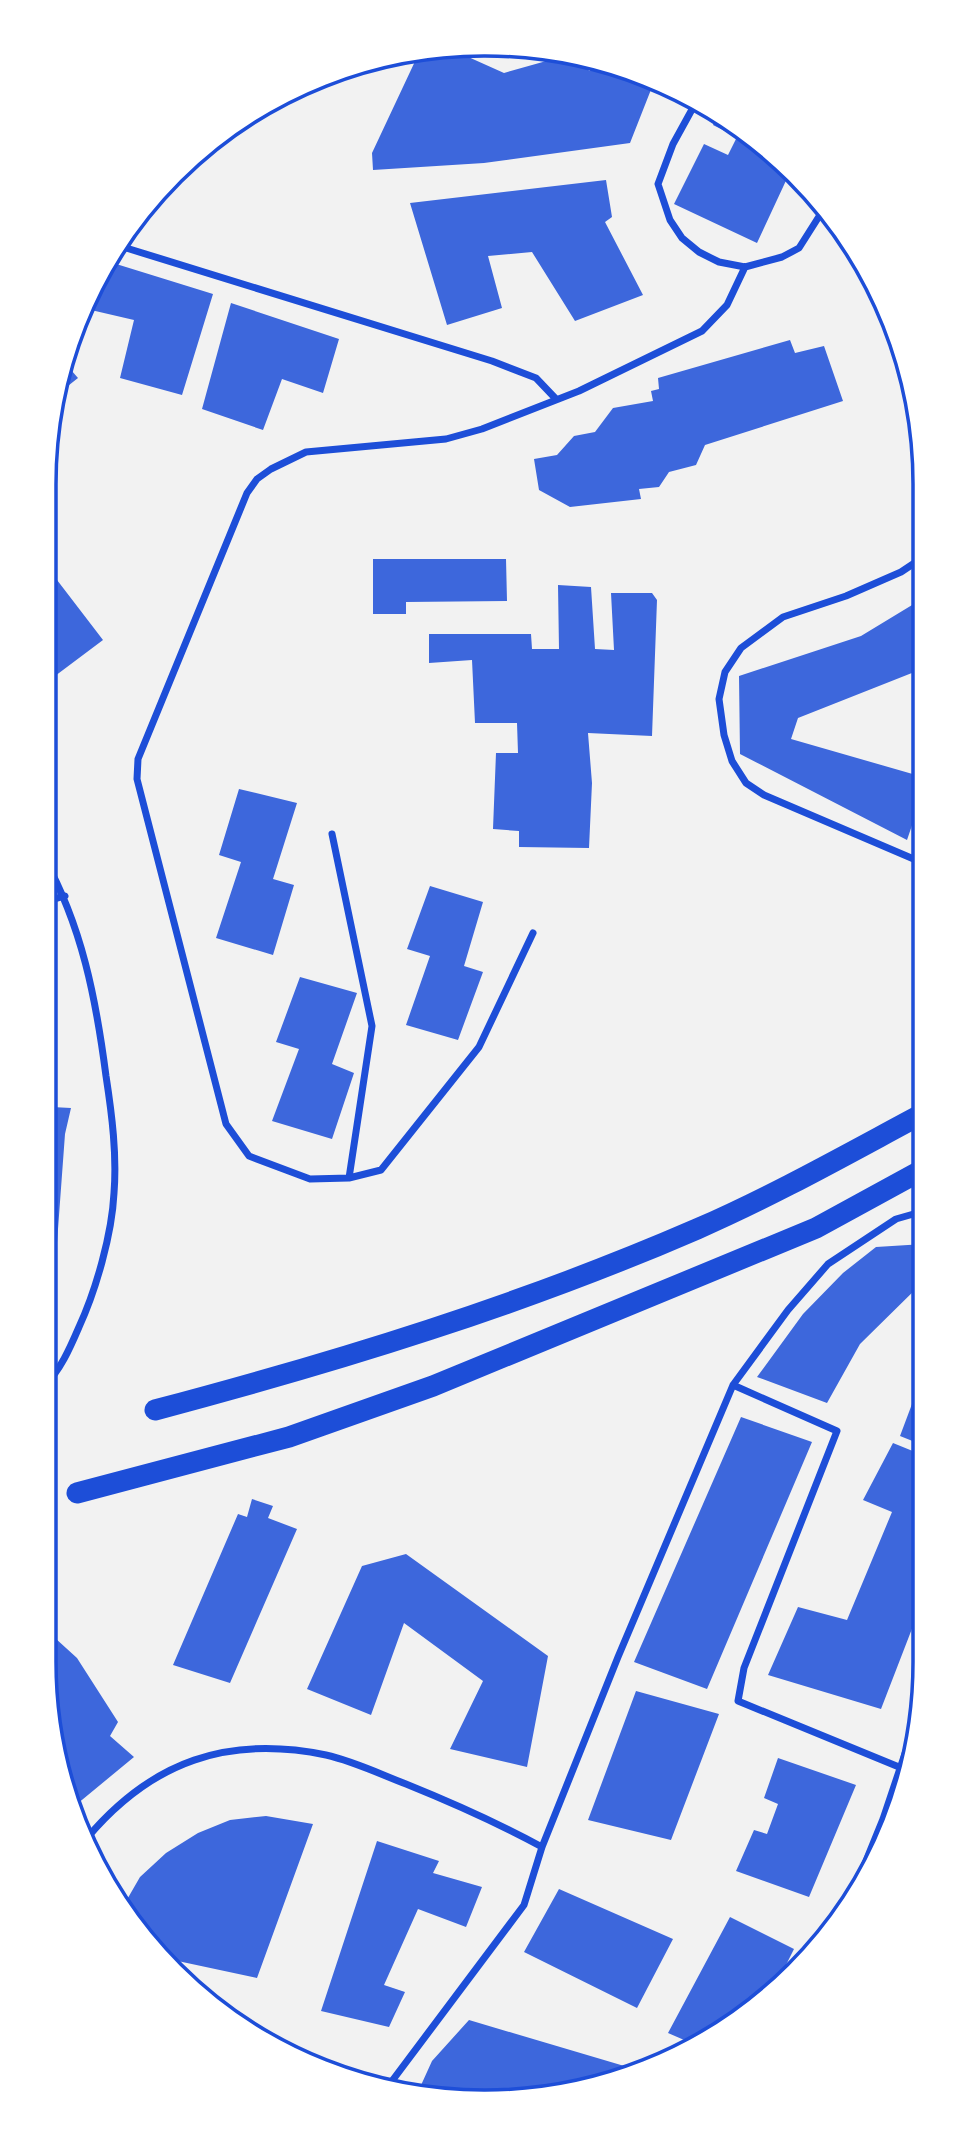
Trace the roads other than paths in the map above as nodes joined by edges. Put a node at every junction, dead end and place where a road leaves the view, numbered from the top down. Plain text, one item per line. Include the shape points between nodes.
1 (692, 109) edge
2 (819, 217) edge
3 (127, 248) edge
4 (745, 267) junction
5 (556, 399) junction
6 (913, 564) edge
7 (332, 834) dead end
8 (913, 859) edge
9 (56, 880) edge
10 (65, 896) junction
11 (56, 899) edge
12 (533, 933) dead end
13 (913, 1118) edge
14 (913, 1175) edge
15 (349, 1178) junction
16 (913, 1214) edge
17 (56, 1368) edge
18 (733, 1385) junction
19 (155, 1410) dead end
20 (77, 1493) dead end
21 (899, 1767) joint
22 (886, 1810) edge
23 (92, 1832) edge
24 (542, 1847) junction
25 (393, 2080) edge

1 - 4 street via 658,184 670,220 699,252
2 - 4 street via 799,248
3 - 5 street via 492,361 536,379
4 - 5 street via 727,305 702,331
5 - 15 street via 446,439 306,452 257,479 238,512 138,760 137,779 226,1124 248,1156 310,1179
6 - 8 street via 846,596 783,617 741,648 725,672 719,699 732,761 746,783
7 - 15 street via 372,1026
9 - 10 street
10 - 11 street
10 - 17 street via 84,950 100,1027 113,1125 114,1195 90,1303
12 - 15 street via 479,1047 381,1170
13 - 19 highway via 699,1228 585,1275 294,1373
14 - 20 highway via 816,1228 433,1386 289,1437
16 - 18 street via 896,1219 828,1264
18 - 21 street via 837,1432 744,1668 738,1701
18 - 24 street
21 - 22 street
23 - 24 street via 108,1812 176,1767 239,1748 277,1748 328,1755 374,1771 483,1815
24 - 25 street via 524,1905

